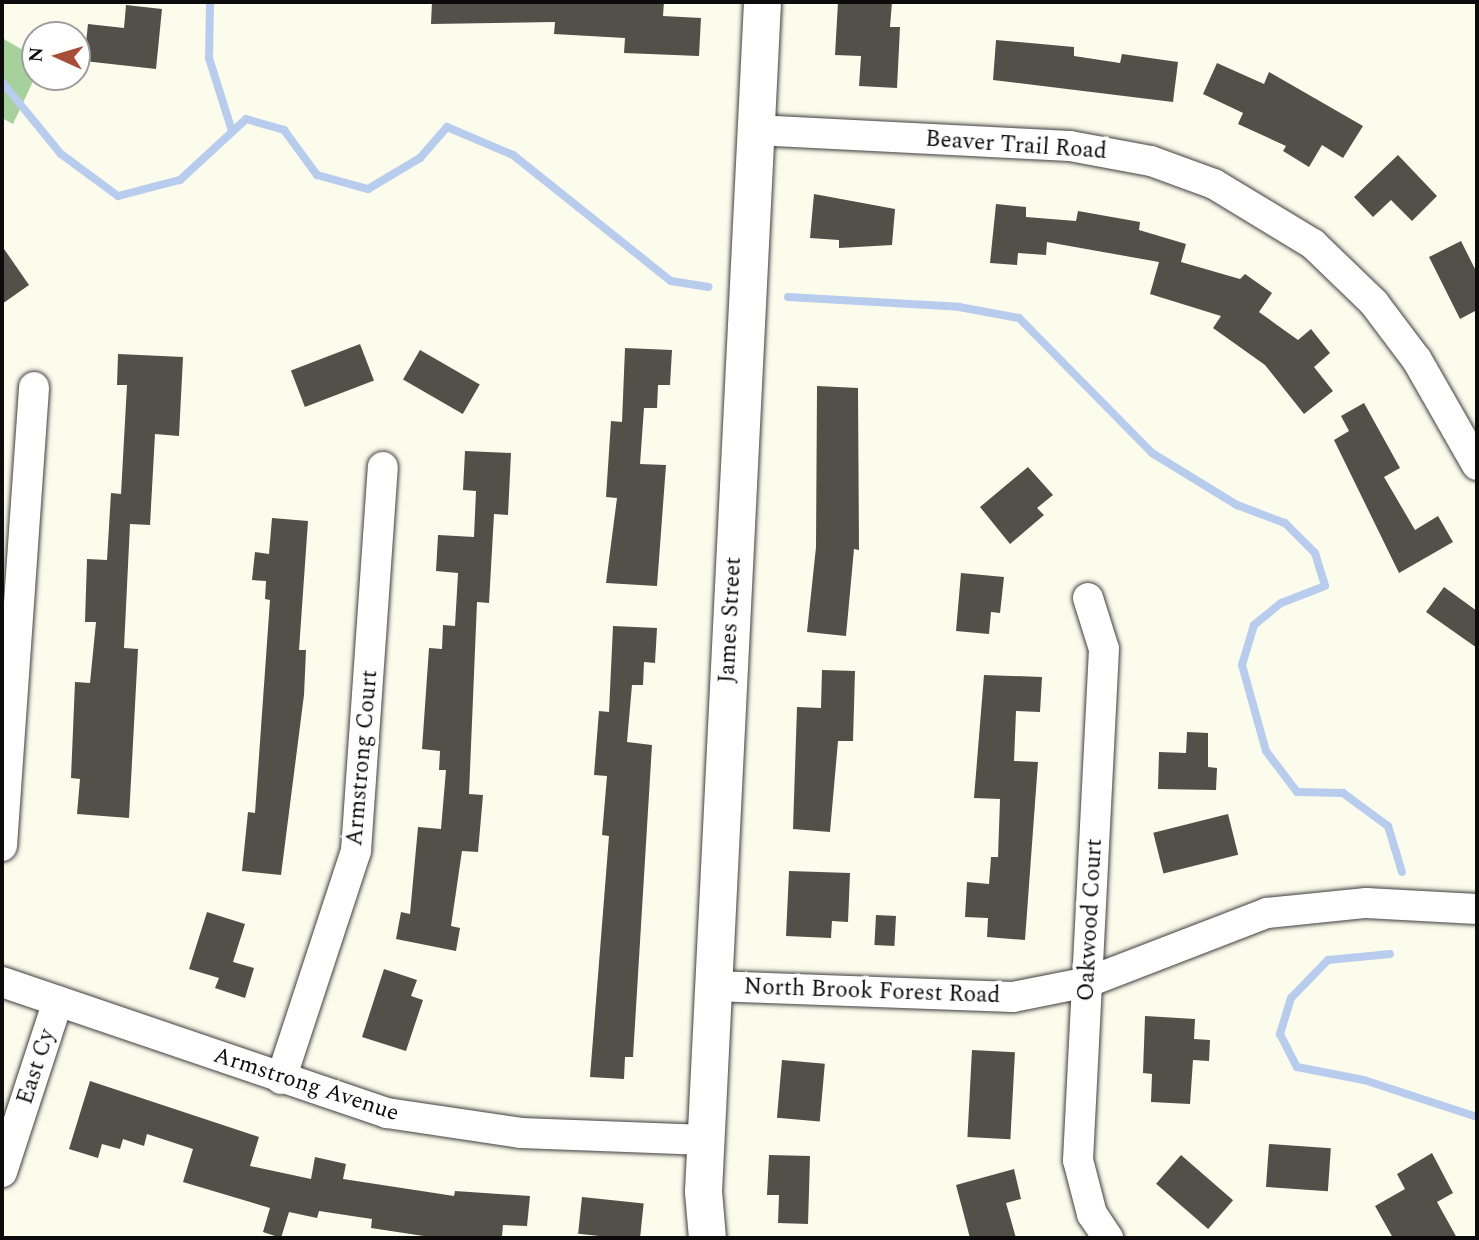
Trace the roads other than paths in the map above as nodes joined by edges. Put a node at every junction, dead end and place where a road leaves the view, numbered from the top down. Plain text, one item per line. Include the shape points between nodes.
1 (762, 2) edge
2 (755, 131) junction
3 (34, 387) dead end
4 (1477, 465) edge
5 (383, 467) dead end
6 (1088, 598) dead end
7 (2, 846) edge
8 (1477, 909) edge
9 (2, 982) edge
10 (1088, 982) junction
11 (713, 986) junction
12 (58, 1001) junction
13 (281, 1079) junction
14 (706, 1140) junction
15 (2, 1172) edge
16 (707, 1238) edge
17 (1108, 1238) edge

1 - 2 street, James Street
2 - 4 street, Beaver Trail Road via 1070,146 1151,161 1214,184 1313,244 1367,295 1417,360
2 - 11 street, James Street
3 - 7 street
5 - 13 street, Armstrong Court via 356,852
6 - 10 street, Oakwood Court via 1104,649
8 - 10 street, North Brook Forest Road via 1366,903 1268,913 1207,931
9 - 12 street, Armstrong Avenue
10 - 11 street, North Brook Forest Road via 988,998
10 - 17 street, Oakwood Court via 1078,1160 1092,1214
11 - 14 street, James Street
12 - 13 street, Armstrong Avenue
12 - 15 street, East Cy
13 - 14 street, Armstrong Avenue via 364,1107 455,1126
14 - 16 street, James Street

